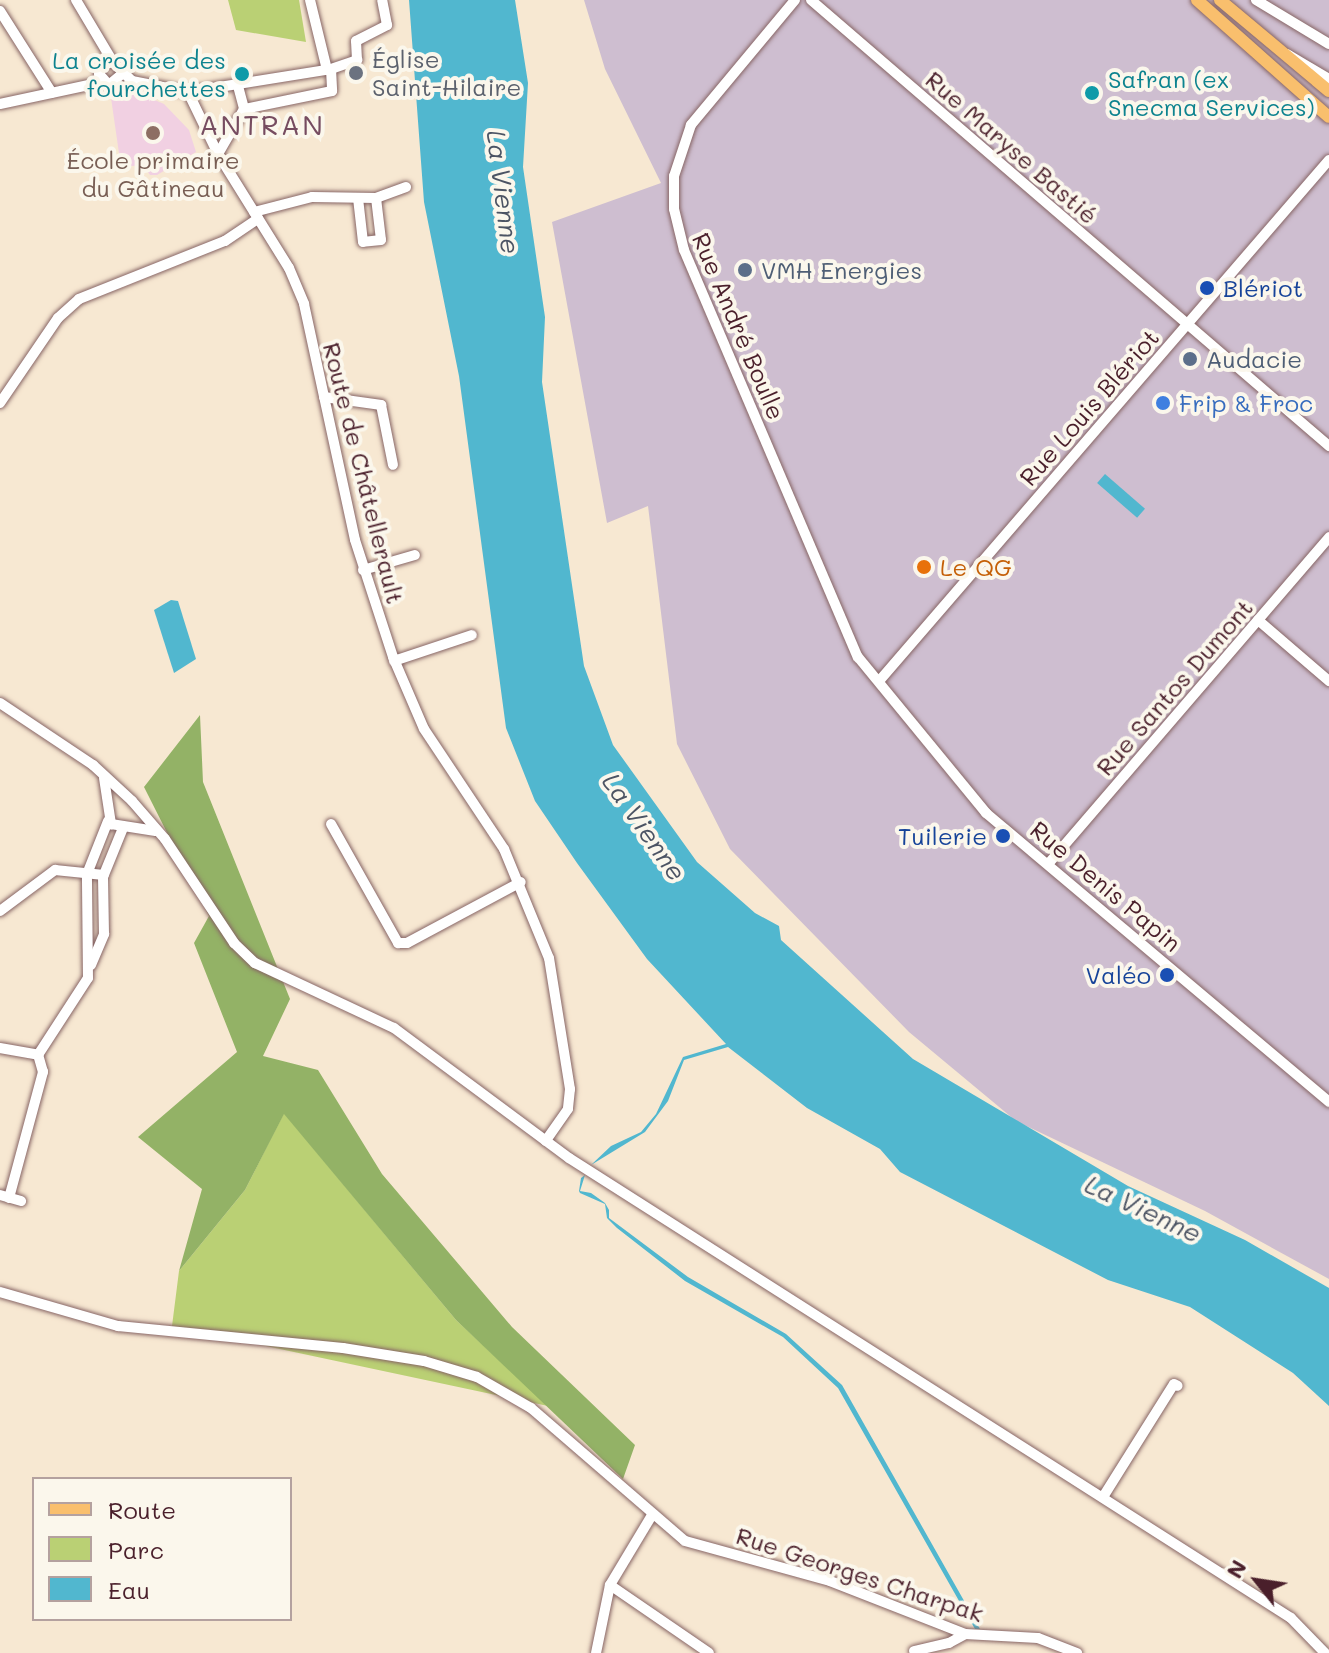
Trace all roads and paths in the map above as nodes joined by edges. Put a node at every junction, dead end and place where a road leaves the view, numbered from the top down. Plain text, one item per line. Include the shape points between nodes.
1 (76, 0) edge
2 (310, 0) edge
3 (382, 0) edge
4 (795, 0) edge
5 (811, 0) edge
6 (1197, 0) edge
7 (1220, 0) edge
8 (1256, 0) edge
9 (0, 11) edge
10 (1329, 44) edge
11 (1285, 54) junction
12 (329, 69) junction
13 (105, 71) junction
14 (120, 78) junction
15 (1329, 79) edge
16 (238, 86) junction
17 (1329, 91) edge
18 (188, 92) junction
19 (52, 93) junction
20 (0, 104) edge
21 (244, 109) junction
22 (1327, 115) edge
23 (218, 154) junction
24 (1329, 160) edge
25 (406, 187) dead end
26 (358, 198) junction
27 (376, 198) junction
28 (256, 215) junction
29 (1187, 324) junction
30 (324, 397) junction
31 (0, 403) edge
32 (1329, 446) edge
33 (393, 465) dead end
34 (1329, 537) edge
35 (415, 555) dead end
36 (363, 570) junction
37 (1258, 620) junction
38 (472, 635) dead end
39 (394, 661) junction
40 (880, 680) junction
41 (1329, 681) edge
42 (0, 703) edge
43 (104, 776) junction
44 (124, 797) junction
45 (110, 802) junction
46 (136, 809) junction
47 (108, 821) junction
48 (331, 824) dead end
49 (127, 826) junction
50 (160, 833) junction
51 (1049, 863) junction
52 (87, 874) junction
53 (104, 875) junction
54 (521, 882) junction
55 (0, 911) edge
56 (91, 965) junction
57 (0, 1048) edge
58 (38, 1055) junction
59 (1329, 1102) edge
60 (546, 1141) junction
61 (4, 1197) edge
62 (21, 1201) dead end
63 (0, 1292) edge
64 (1178, 1386) dead end
65 (1103, 1497) junction
66 (652, 1515) junction
67 (610, 1585) junction
68 (965, 1634) junction
69 (914, 1651) dead end
70 (1324, 1652) edge
71 (596, 1653) edge
72 (709, 1653) edge
73 (1077, 1653) edge

1 - 13 street via 107,51
2 - 12 street
3 - 12 street via 387,25 356,41 357,60
4 - 40 street, Rue André Boulle via 691,125 674,176 674,209 684,250 858,657
5 - 29 street, Rue Maryse Bastié
6 - 22 main road
7 - 11 main road
8 - 10 street
9 - 19 street
11 - 15 street
11 - 17 main road
12 - 16 street
12 - 21 street via 335,87
13 - 14 street
13 - 14 street
13 - 19 street via 88,84
14 - 18 street
16 - 18 street
16 - 21 street
18 - 23 street, Route de Châtellerault
19 - 20 street
21 - 23 street
23 - 28 street, Route de Châtellerault
24 - 29 street, Rue Louis Blériot
25 - 27 street
26 - 27 street
26 - 27 street via 363,242 381,240
26 - 28 street via 312,197
28 - 30 street, Route de Châtellerault via 304,304
28 - 31 street via 225,241 79,299 58,318
29 - 32 street, Rue Maryse Bastié
29 - 40 street, Rue Louis Blériot
30 - 33 street via 381,405
30 - 36 street, Route de Châtellerault
34 - 37 street, Rue Santos Dumont
35 - 36 street
36 - 39 street, Route de Châtellerault
37 - 41 street
37 - 51 street, Rue Santos Dumont
38 - 39 street
39 - 54 street, Route de Châtellerault via 424,729
40 - 51 street, Rue Denis Papin via 980,807
42 - 43 street
43 - 44 street
43 - 45 street
44 - 45 street
44 - 46 street
45 - 47 street
46 - 49 street
46 - 50 street
47 - 49 street
47 - 52 street
48 - 54 street via 398,943
49 - 50 street
49 - 53 street
50 - 60 street via 224,930 255,963 394,1028
51 - 59 street, Rue Denis Papin
52 - 53 street
52 - 55 street via 55,870
52 - 56 street
53 - 56 street via 104,934
54 - 60 street, Route de Châtellerault via 549,958 565,1037 570,1100
56 - 58 street via 57,1032
57 - 58 street
58 - 61 street via 43,1072
60 - 65 street
61 - 62 street
63 - 66 street, Rue Georges Charpak via 118,1326 410,1358 492,1384 531,1408
64 - 65 street via 1174,1384
65 - 70 street via 1291,1618
66 - 67 street
66 - 68 street, Rue Georges Charpak via 685,1541 830,1581
67 - 71 street
67 - 72 street
68 - 69 street
68 - 73 street, Rue Georges Charpak via 1038,1638

